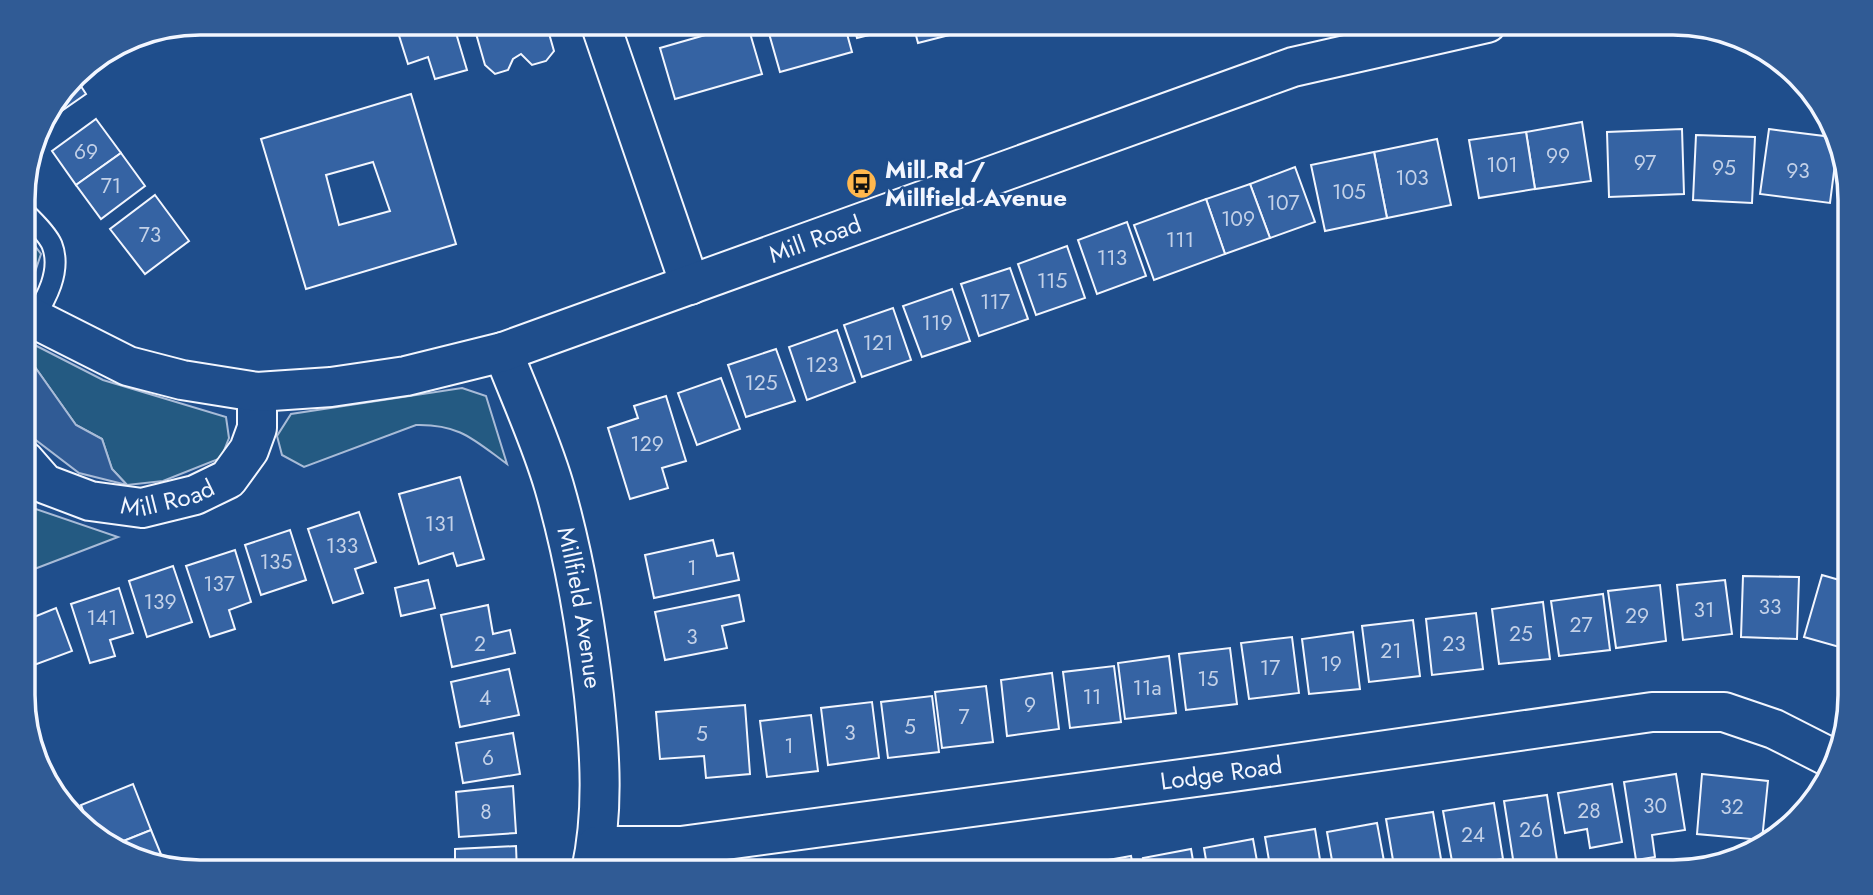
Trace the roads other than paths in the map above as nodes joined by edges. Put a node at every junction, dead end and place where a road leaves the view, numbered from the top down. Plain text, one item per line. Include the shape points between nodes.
1 (604, 35) edge
2 (1433, 35) edge
3 (35, 224) edge
4 (690, 285) junction
5 (35, 309) edge
6 (35, 320) edge
7 (503, 352) junction
8 (257, 392) junction
9 (35, 473) edge
10 (1826, 755) edge
11 (593, 859) edge

1 - 4 street
2 - 4 street, Mill Road via 1293,66
3 - 5 lane via 52,245 54,265 49,293
4 - 7 street, Mill Road
6 - 8 street, Mill Road via 128,366
7 - 8 street, Mill Road via 406,376
7 - 11 street, Millfield Avenue via 554,484 577,575 600,755
8 - 9 street, Mill Road via 257,428 249,450 228,479 195,495 142,508 90,501 45,484
10 - 11 street, Lodge Road via 1774,729 1724,712 1652,712

